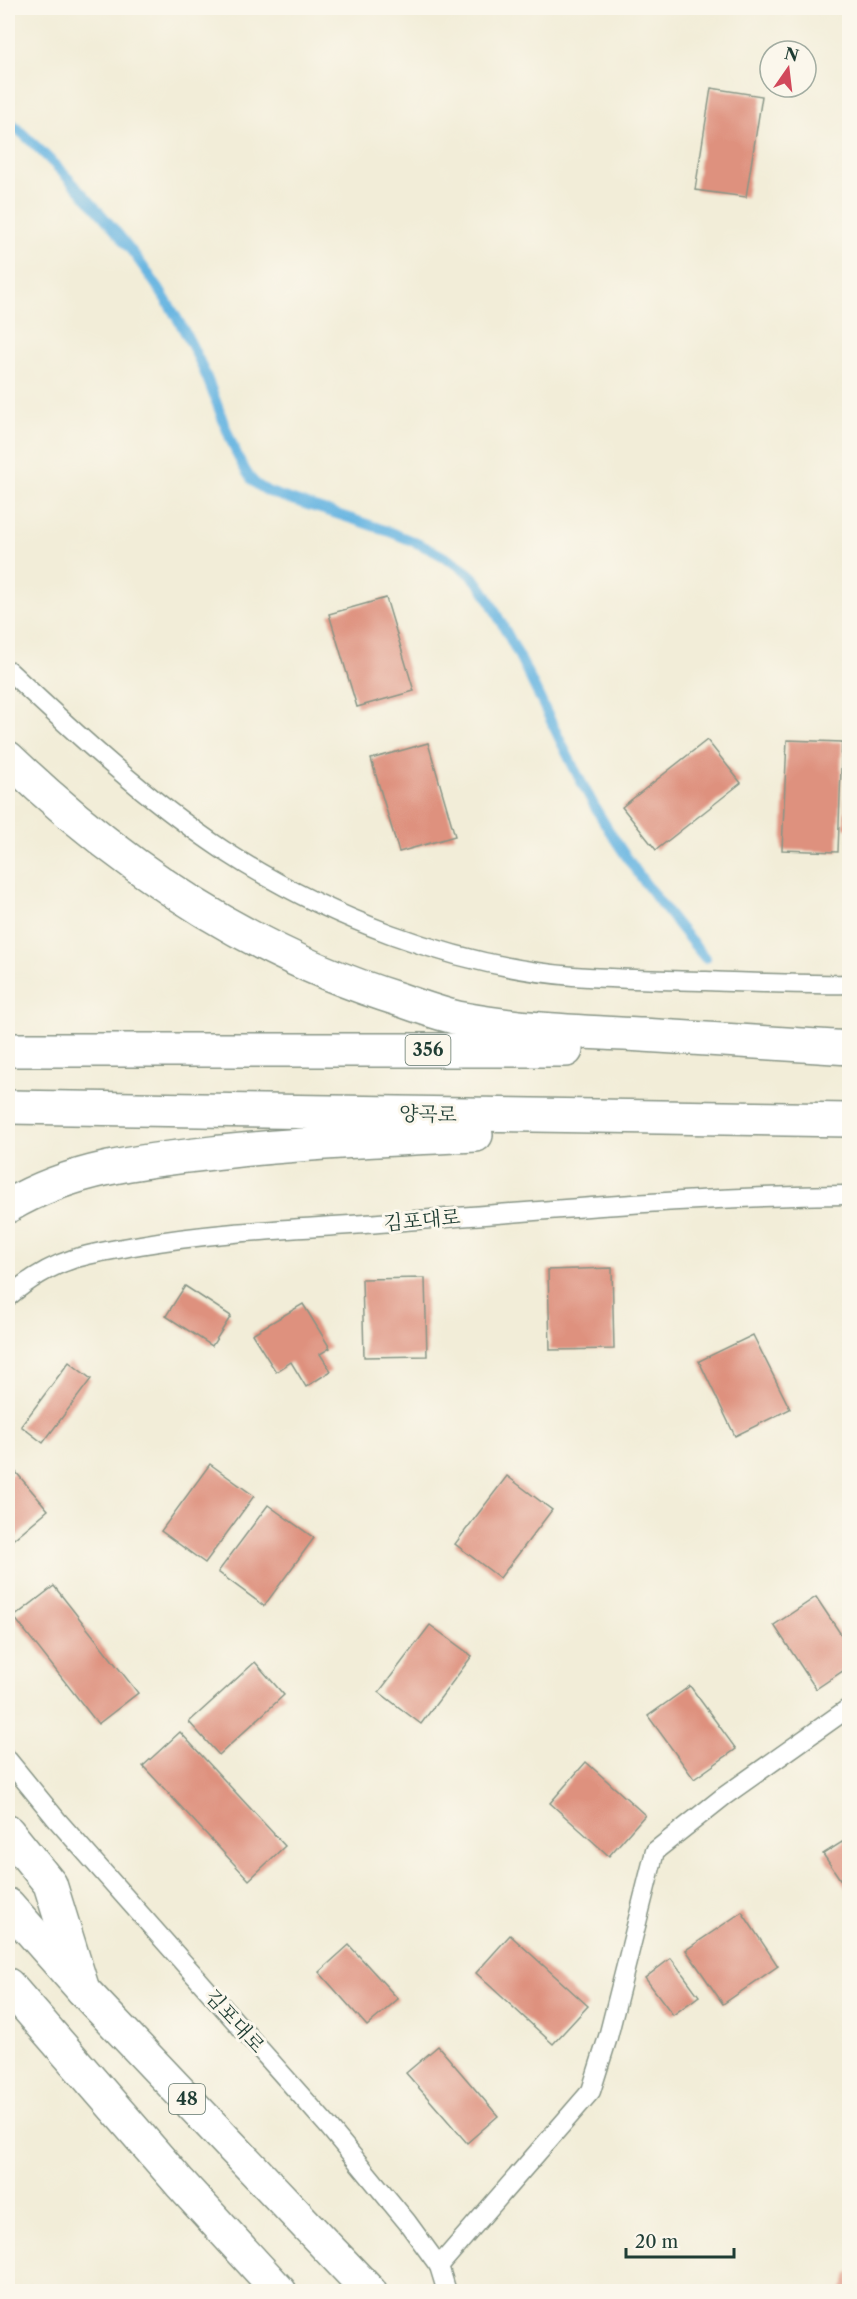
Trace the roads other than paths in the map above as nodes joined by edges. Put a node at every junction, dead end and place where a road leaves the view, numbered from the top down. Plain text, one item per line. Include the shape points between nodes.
1 (8, 670) edge
2 (8, 758) edge
3 (849, 984) edge
4 (849, 1049) edge
5 (8, 1050) edge
6 (8, 1107) edge
7 (774, 1120) junction
8 (849, 1120) edge
9 (849, 1195) edge
10 (8, 1206) edge
11 (8, 1297) edge
12 (849, 1707) edge
13 (8, 1760) edge
14 (8, 1832) edge
15 (8, 1905) edge
16 (8, 1985) edge
17 (83, 1990) junction
18 (439, 2266) junction
19 (280, 2292) edge
20 (370, 2292) edge
21 (447, 2292) edge

1 - 3 lane via 114,767 223,850 280,884 402,938 521,969 572,976
2 - 4 main road via 92,834 160,883 236,930 304,964 377,993 461,1019 537,1029
4 - 5 main road, 356
6 - 7 main road, 양곡로
7 - 8 main road, 양곡로
7 - 10 main road via 298,1144 136,1161 59,1183
9 - 11 lane, 김포대로 via 626,1204 179,1238 58,1264
12 - 18 lane via 655,1851 591,2091
13 - 18 lane, 김포대로 via 328,2126
14 - 17 main road via 50,1884
15 - 17 main road, 48
16 - 19 main road
17 - 20 main road, 48
18 - 21 lane, 김포대로

